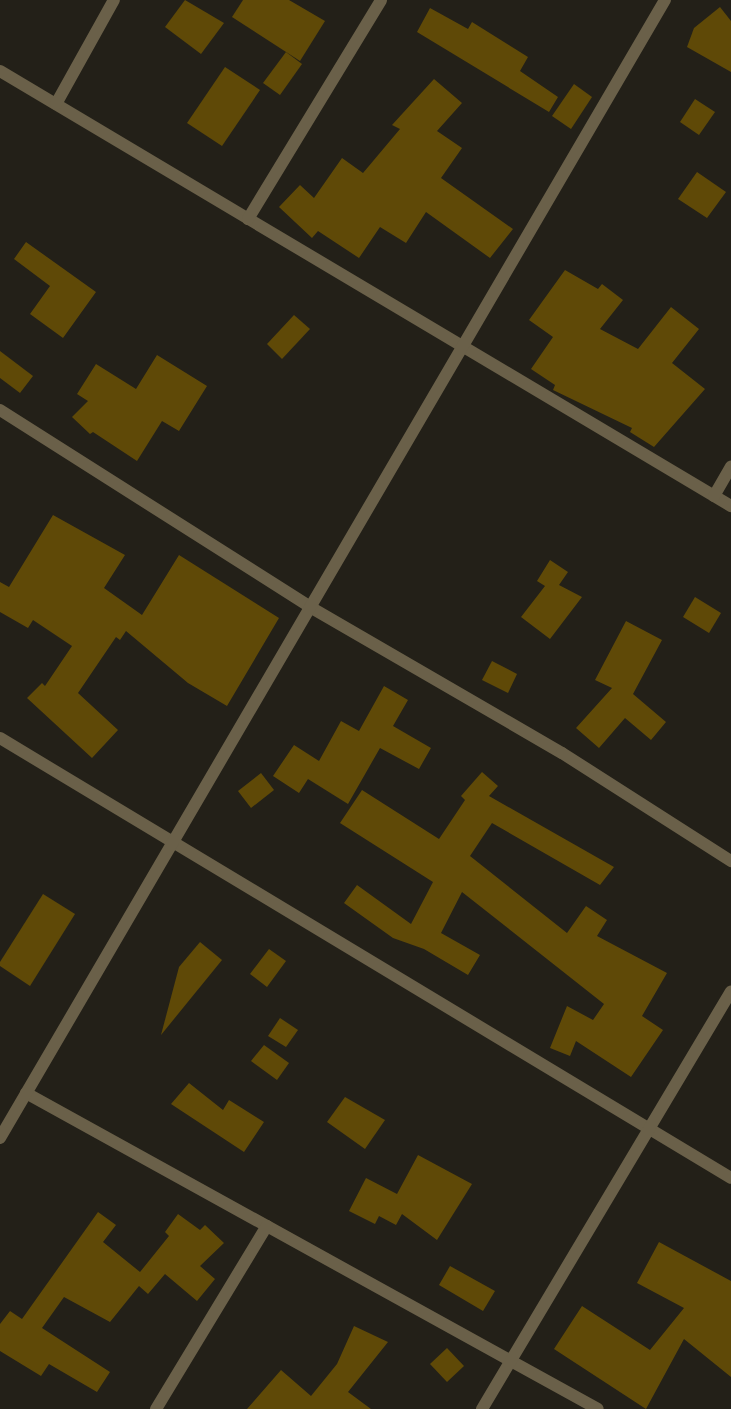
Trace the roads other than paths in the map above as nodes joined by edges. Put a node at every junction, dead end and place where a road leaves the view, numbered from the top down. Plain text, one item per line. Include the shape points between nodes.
1 (114, 0) edge
2 (381, 0) edge
3 (665, 0) edge
4 (0, 71) edge
5 (56, 104) junction
6 (248, 219) junction
7 (463, 347) junction
8 (0, 410) edge
9 (731, 467) edge
10 (714, 496) junction
11 (731, 506) edge
12 (310, 607) junction
13 (0, 738) edge
14 (174, 840) junction
15 (731, 861) edge
16 (731, 992) edge
17 (26, 1093) junction
18 (650, 1129) junction
19 (0, 1138) edge
20 (731, 1178) edge
21 (267, 1226) junction
22 (511, 1361) junction
23 (156, 1409) edge
24 (482, 1409) edge
25 (598, 1409) edge

1 - 5 street
2 - 6 street
3 - 7 street
4 - 5 street
5 - 6 street
6 - 7 street
7 - 10 street
7 - 12 street
8 - 12 street
9 - 10 street
10 - 11 street
12 - 14 street
12 - 15 street via 562,753
13 - 14 street
14 - 17 street
14 - 18 street
16 - 18 street
17 - 19 street
17 - 21 street
18 - 20 street
18 - 22 street
21 - 22 street
21 - 23 street
22 - 24 street
22 - 25 street

